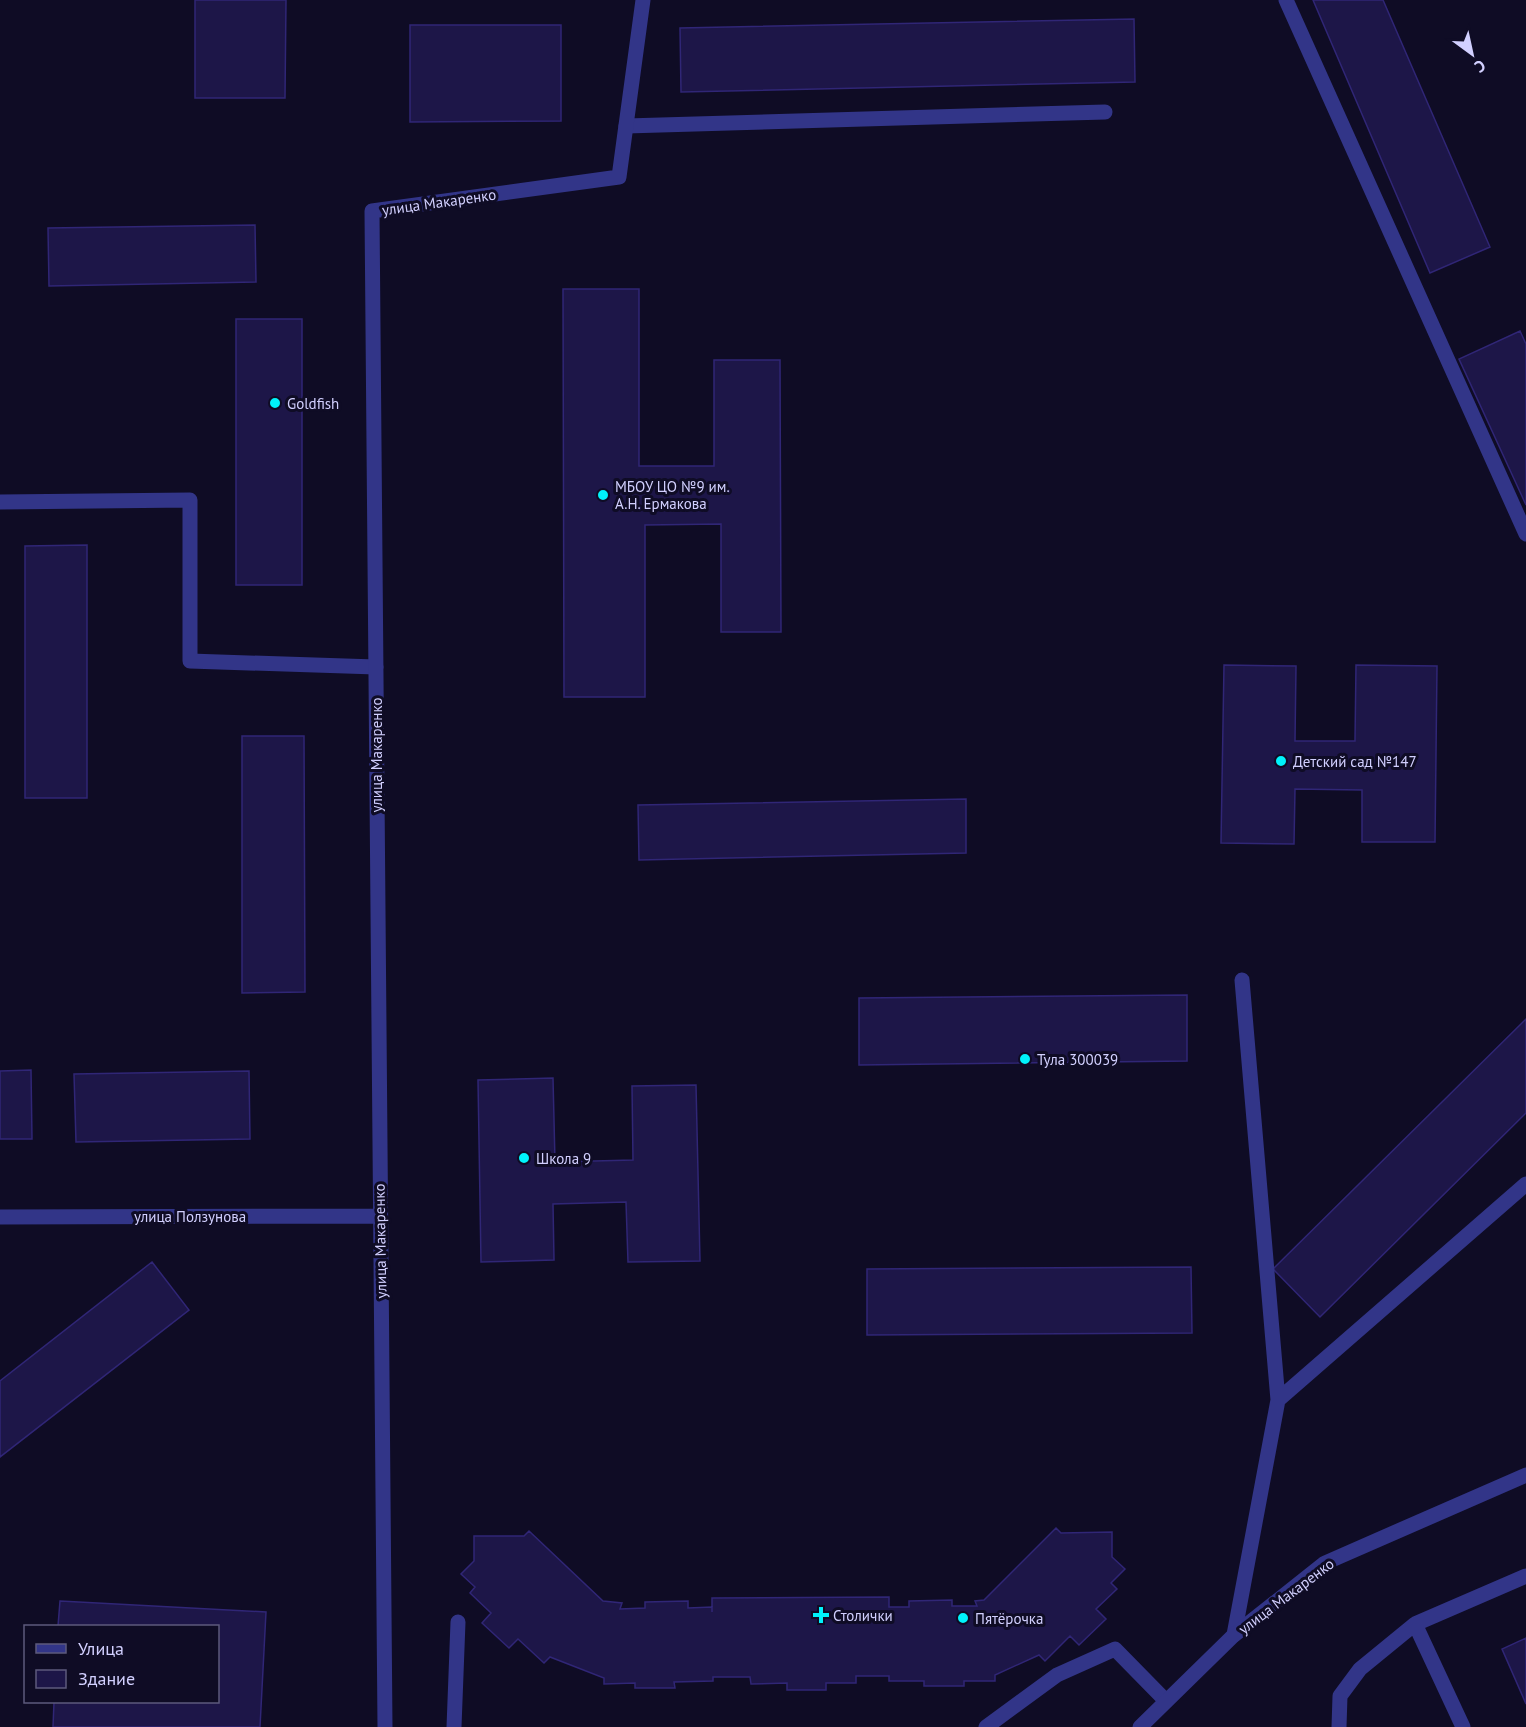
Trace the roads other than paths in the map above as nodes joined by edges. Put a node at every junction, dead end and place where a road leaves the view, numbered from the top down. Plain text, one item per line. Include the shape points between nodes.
1 (643, 0) edge
2 (1286, 0) edge
3 (1106, 112) dead end
4 (626, 126) junction
5 (0, 502) edge
6 (1526, 534) edge
7 (376, 667) junction
8 (1242, 980) dead end
9 (1526, 1184) edge
10 (380, 1216) junction
11 (0, 1217) edge
12 (1278, 1400) junction
13 (1526, 1475) edge
14 (1526, 1576) edge
15 (458, 1622) dead end
16 (1415, 1624) junction
17 (1234, 1635) junction
18 (1166, 1701) junction
19 (385, 1727) edge
20 (454, 1727) edge
21 (986, 1727) edge
22 (1140, 1727) edge
23 (1339, 1727) edge
24 (1463, 1727) edge

1 - 4 street, улица Макаренко
2 - 6 street
3 - 4 street
4 - 7 street, улица Макаренко via 619,177 372,211
5 - 7 street via 190,500 190,661
7 - 10 street, улица Макаренко
8 - 12 street
9 - 12 street
10 - 11 street, улица Ползунова
10 - 19 street, улица Макаренко
12 - 17 street
13 - 17 street, улица Макаренко via 1325,1563
14 - 16 street
15 - 20 street
16 - 23 street via 1360,1669 1340,1696
16 - 24 street
17 - 18 street, улица Макаренко
18 - 21 street via 1114,1649 1057,1675
18 - 22 street, улица Макаренко

